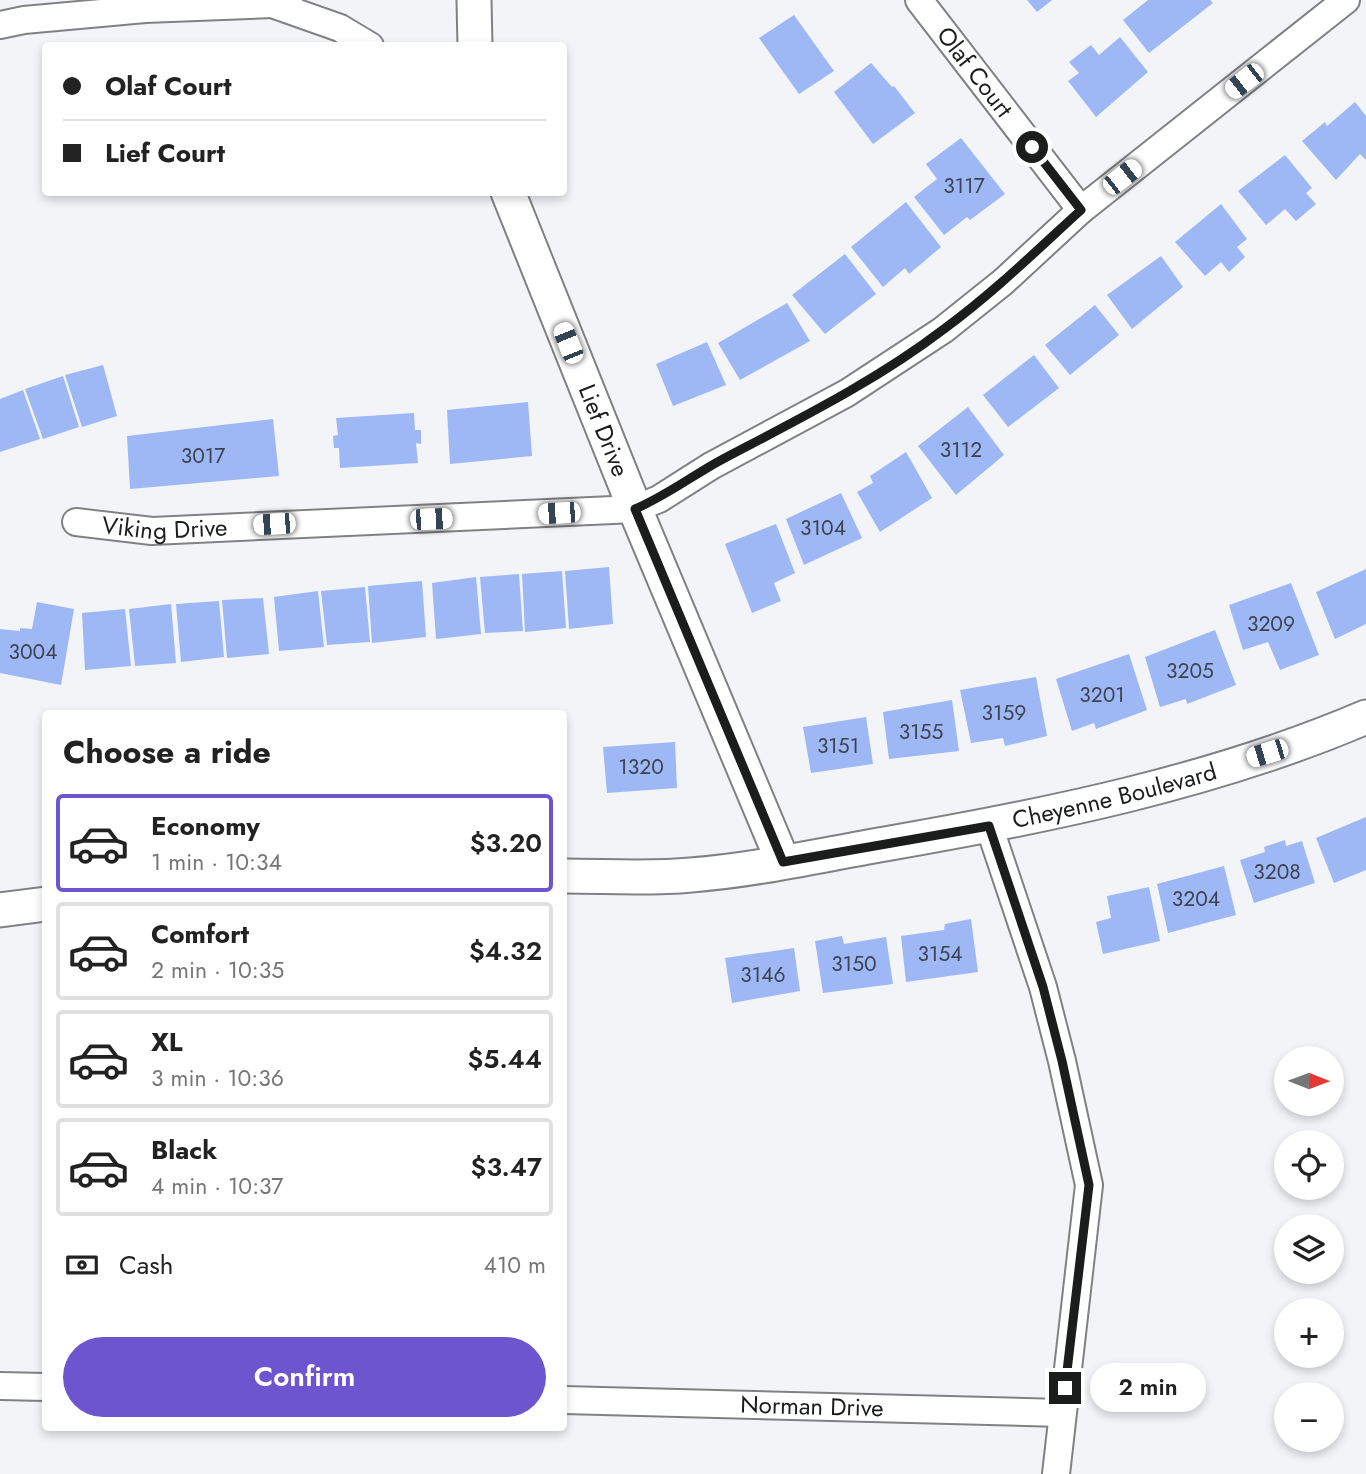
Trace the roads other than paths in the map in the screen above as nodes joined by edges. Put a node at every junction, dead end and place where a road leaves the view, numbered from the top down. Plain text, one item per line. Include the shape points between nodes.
1 (474, 0) edge
2 (919, 0) edge
3 (1346, 0) edge
4 (280, 2) edge
5 (0, 25) edge
6 (363, 42) edge
7 (475, 42) edge
8 (510, 196) edge
9 (1081, 210) junction
10 (635, 509) junction
11 (76, 522) dead end
12 (1366, 717) edge
13 (989, 826) junction
14 (783, 862) junction
15 (567, 876) edge
16 (42, 905) edge
17 (0, 910) edge
18 (0, 1385) edge
19 (42, 1387) edge
20 (567, 1400) edge
21 (1062, 1413) junction
22 (1056, 1474) edge

1 - 7 street
2 - 9 street, Olaf Court
3 - 9 street, Viking Drive
4 - 5 street via 131,10
4 - 6 street
8 - 10 street, Lief Drive
9 - 10 street, Viking Drive via 993,290 887,369
10 - 11 street, Viking Drive via 152,531
10 - 14 street, Lief Drive
12 - 13 street, Cheyenne Boulevard via 1319,737 1163,786
13 - 14 street, Cheyenne Boulevard
13 - 21 street via 1043,987 1089,1185
14 - 15 street, Cheyenne Boulevard via 691,875
16 - 17 street
18 - 19 street
20 - 21 street, Norman Drive
21 - 22 street

